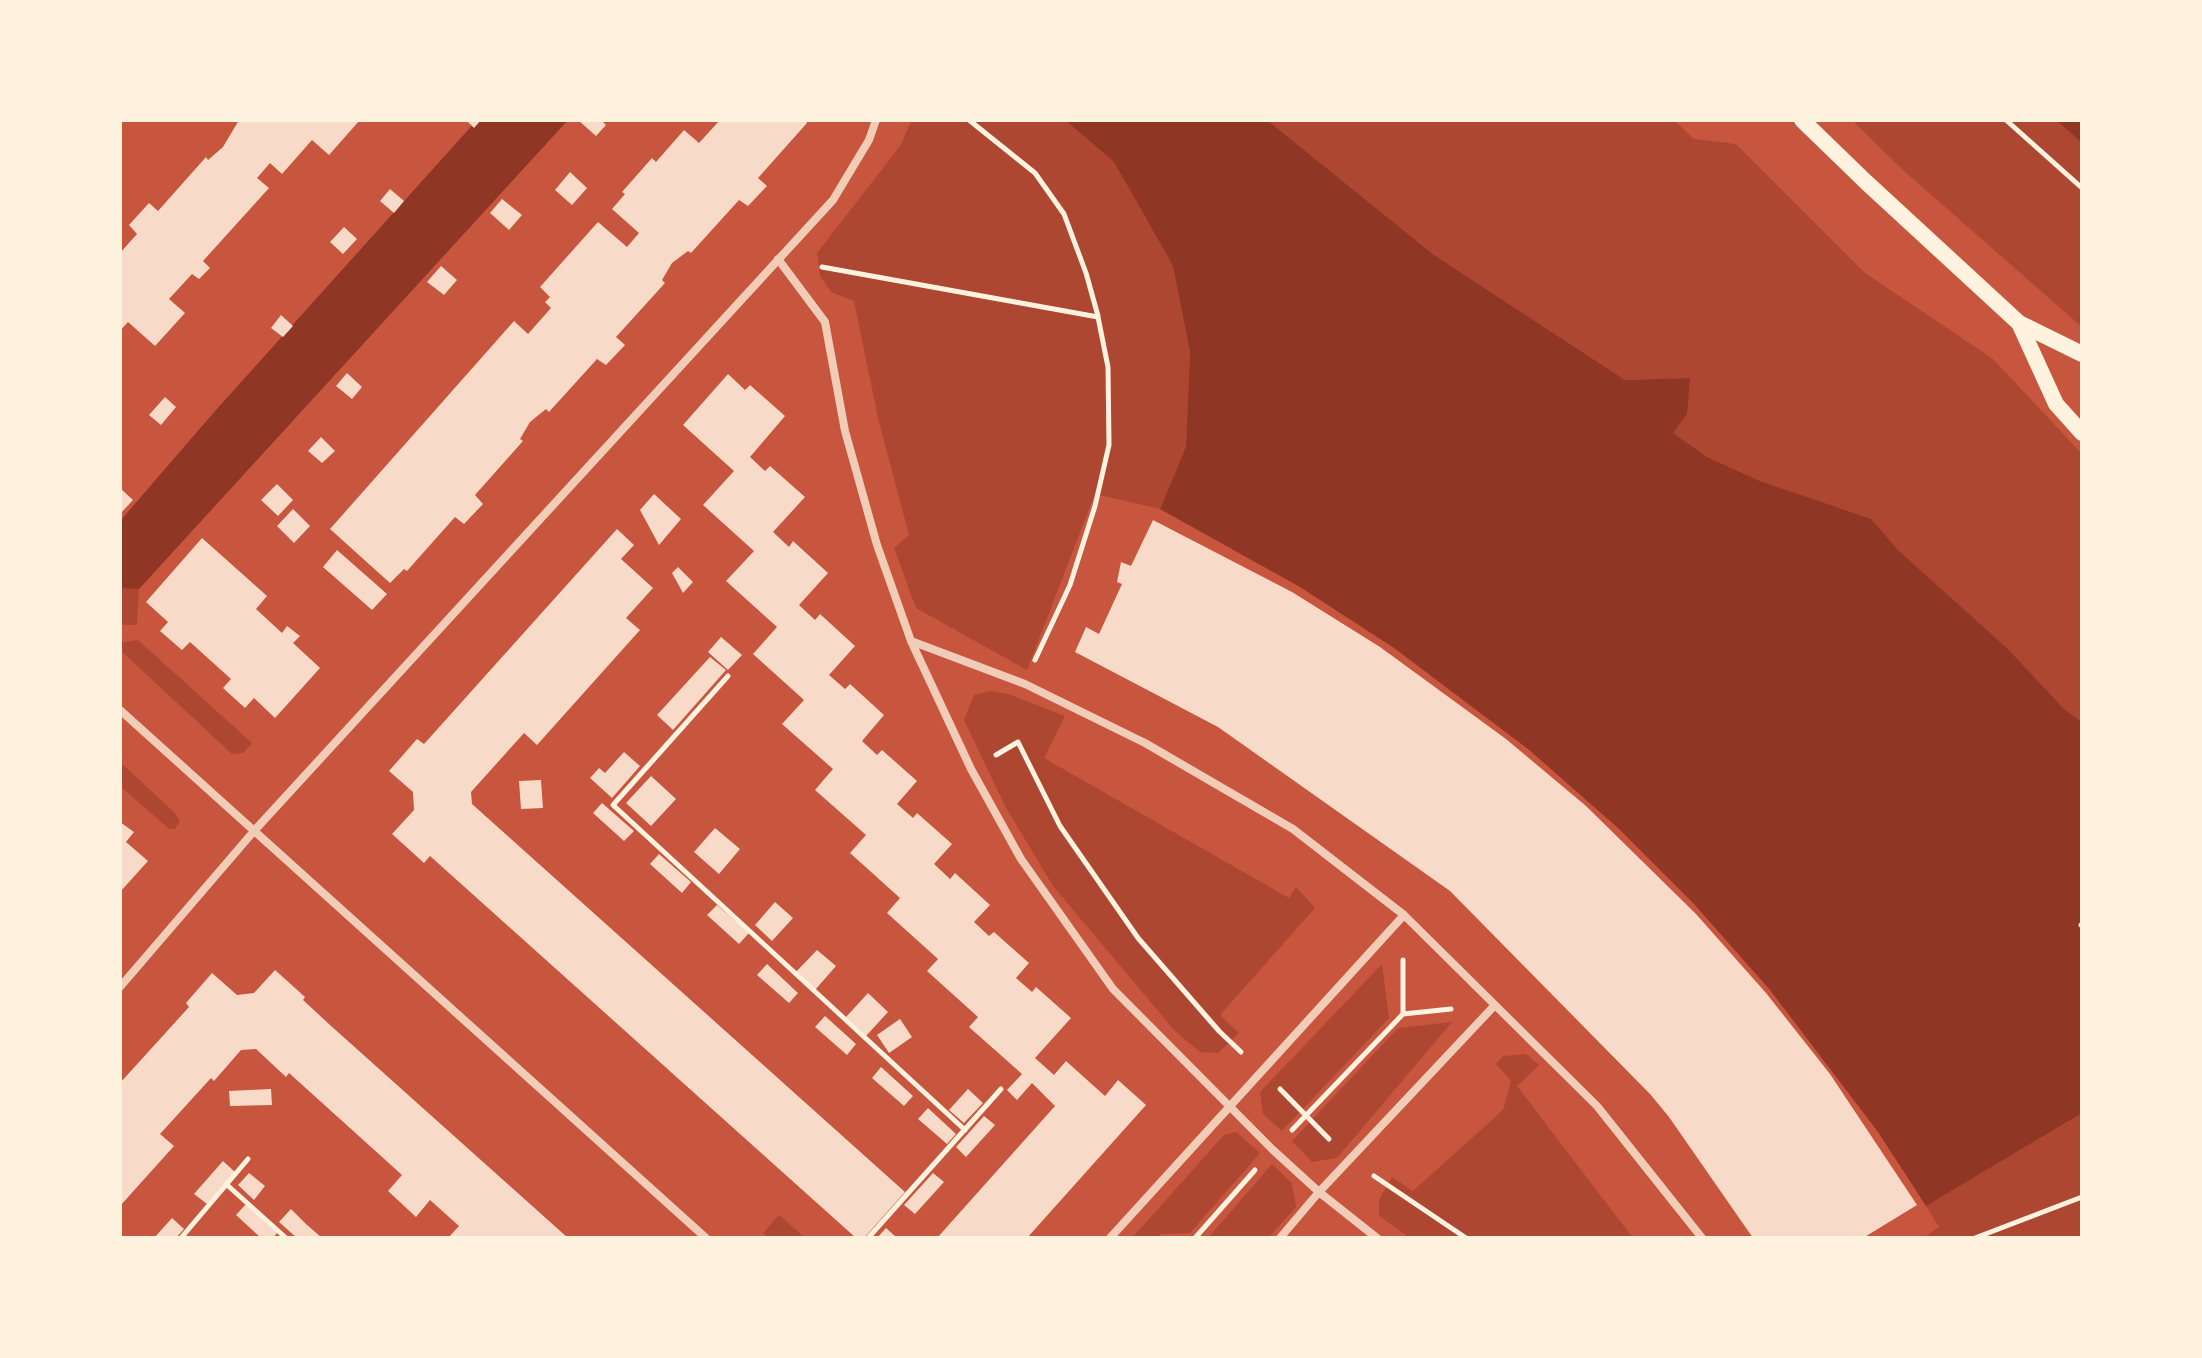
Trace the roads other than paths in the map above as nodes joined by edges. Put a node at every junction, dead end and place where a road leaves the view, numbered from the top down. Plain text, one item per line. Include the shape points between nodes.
1 (876, 120) edge
2 (1802, 120) edge
3 (778, 259) junction
4 (2019, 323) junction
5 (2082, 354) edge
6 (2082, 433) edge
7 (911, 641) junction
8 (120, 710) edge
9 (254, 831) junction
10 (1404, 915) junction
11 (120, 987) edge
12 (1495, 1005) junction
13 (1229, 1107) junction
14 (1319, 1192) junction
15 (706, 1238) edge
16 (1110, 1238) edge
17 (1280, 1238) edge
18 (1377, 1238) edge
19 (1702, 1238) edge

1 - 3 street via 833,200
2 - 4 main road
3 - 7 street via 825,322 845,431
3 - 9 street
4 - 5 main road
4 - 6 main road via 2056,404
7 - 10 street via 1025,684 1145,743 1293,829
7 - 13 street via 971,769 1021,859 1113,989
8 - 9 street
9 - 11 street
9 - 15 street
10 - 12 street
10 - 13 street
12 - 14 street
12 - 19 street via 1597,1106
13 - 14 street
13 - 16 street
14 - 17 street
14 - 18 street

